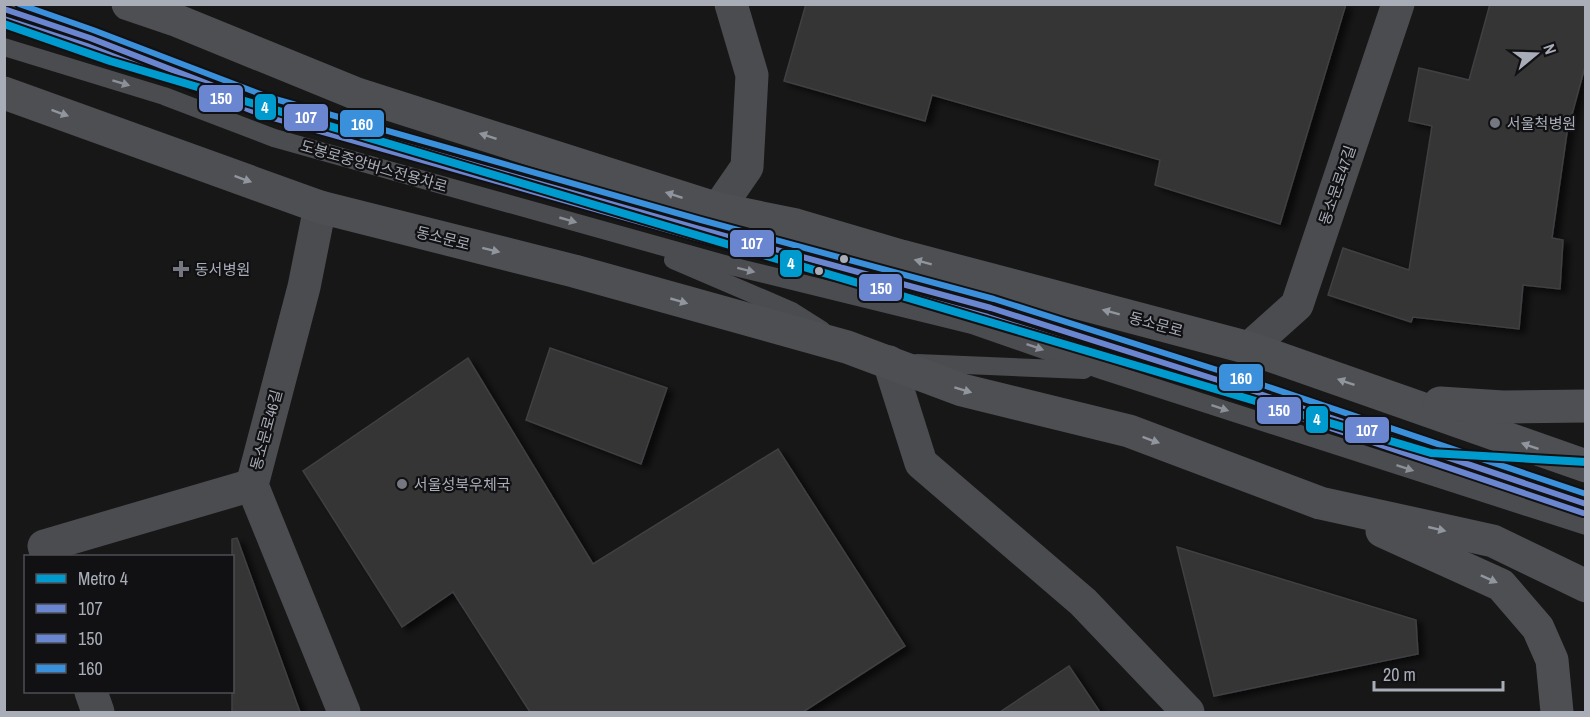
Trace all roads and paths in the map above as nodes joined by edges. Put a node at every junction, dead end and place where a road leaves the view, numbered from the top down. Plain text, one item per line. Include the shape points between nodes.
1 (128, 4) edge
2 (730, 4) edge
3 (1398, 4) edge
4 (4, 9) edge
5 (4, 47) edge
6 (4, 93) edge
7 (320, 207) junction
8 (718, 209) junction
9 (608, 232) junction
10 (847, 347) junction
11 (1249, 348) junction
12 (889, 362) junction
13 (1104, 371) junction
14 (1403, 401) junction
15 (1586, 406) edge
16 (1586, 466) edge
17 (252, 484) junction
18 (1320, 503) junction
19 (1586, 504) edge
20 (1586, 526) edge
21 (39, 552) edge
22 (1586, 586) edge
23 (91, 693) edge
24 (98, 712) edge
25 (344, 712) edge
26 (1188, 712) edge
27 (1557, 712) edge

8 -> 1 main road, 동소문로 via 357,94
2 - 8 street via 752,75 747,167
3 - 11 street, 동소문로47길 via 1297,305
4 - 19 lane, 도봉로중앙버스전용차로 via 265,106 991,308
5 -> 9 lane, 도봉로중앙버스전용차로 via 164,96 274,138
6 -> 7 main road, 동소문로
7 -> 10 main road, 동소문로 via 574,271
7 - 17 street, 동소문로46길 via 304,287
11 -> 8 main road, 동소문로 via 796,225
9 - 10 lane via 792,311
9 -> 13 lane via 972,325
10 - 12 main road, 동소문로
14 -> 11 main road, 동소문로
12 - 13 lane
12 -> 18 main road, 동소문로 via 962,390 1129,431
12 - 26 street via 921,463 1083,602
13 -> 20 lane
14 - 15 main road via 1503,407
16 -> 14 main road, 동소문로
17 - 21 street
17 - 25 street, 동소문로46길
18 -> 22 main road, 동소문로 via 1492,541
18 -> 27 main road via 1501,585 1538,628 1552,660
23 - 24 street

